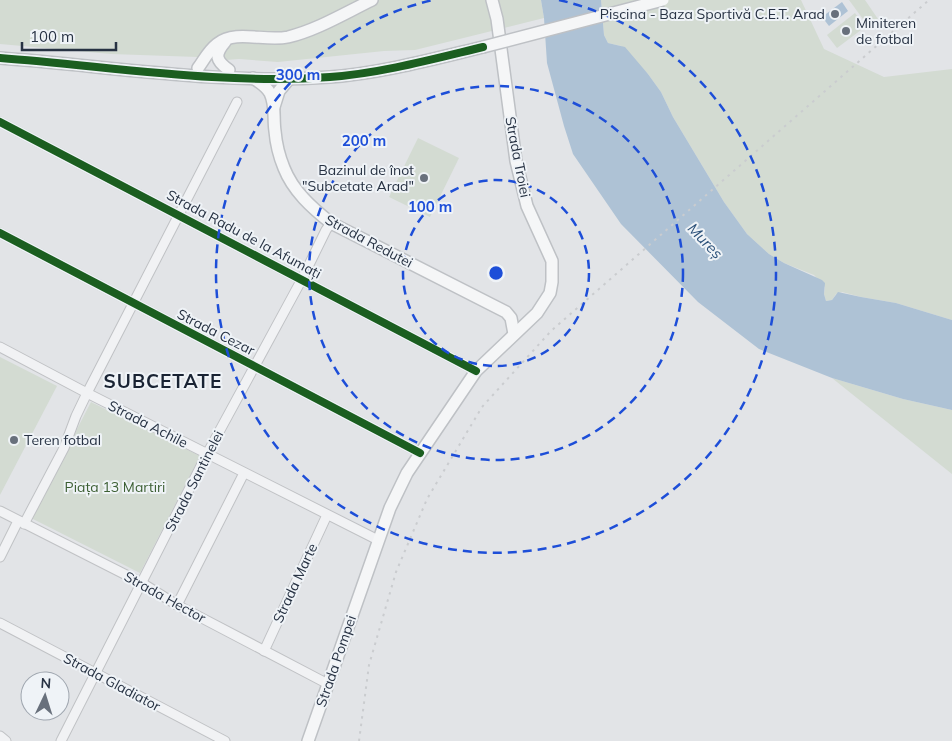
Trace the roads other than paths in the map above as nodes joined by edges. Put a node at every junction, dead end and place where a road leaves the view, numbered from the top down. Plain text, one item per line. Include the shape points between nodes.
1 (372, 0) edge
2 (492, 0) edge
3 (638, 0) edge
4 (664, 0) edge
5 (229, 38) junction
6 (482, 44) junction
7 (0, 51) edge
8 (0, 58) edge
9 (198, 68) junction
10 (229, 70) junction
11 (253, 78) junction
12 (289, 79) junction
13 (237, 102) dead end
14 (274, 107) junction
15 (0, 122) edge
16 (179, 214) junction
17 (331, 223) junction
18 (0, 233) edge
19 (302, 278) junction
20 (134, 304) junction
21 (514, 334) junction
22 (0, 347) edge
23 (255, 366) junction
24 (476, 371) junction
25 (87, 393) junction
26 (420, 453) junction
27 (207, 454) junction
28 (244, 473) junction
29 (0, 511) edge
30 (327, 515) junction
31 (21, 522) junction
32 (378, 540) junction
33 (0, 557) edge
34 (365, 580) joint
35 (142, 583) junction
36 (177, 605) junction
37 (0, 623) edge
38 (264, 651) junction
39 (96, 673) junction
40 (328, 684) junction
41 (0, 736) edge
42 (6, 741) edge
43 (61, 741) edge
44 (225, 741) edge
45 (308, 741) edge

1 - 5 main road via 287,37
2 - 21 main road, Strada Troiei via 520,183 553,270 546,300
3 - 6 main road
4 - 6 main road, bridge
5 - 9 main road via 208,52
5 - 10 main road via 217,55 220,63
6 - 10 main road via 315,71
6 - 12 main road via 417,63 358,74
7 - 9 main road
8 - 11 main road
9 - 10 main road
11 - 12 main road
11 - 14 main road via 269,92
12 - 14 main road
13 - 16 street
14 - 17 main road, Strada Redutei via 274,129 284,169 308,203
15 - 16 street, Strada Radu de la Afumați
16 - 19 street, Strada Radu de la Afumați
16 - 20 street
17 - 19 street, Strada Santinelei
17 - 21 main road, Strada Redutei via 500,308 511,318
18 - 20 street, Strada Cezar
19 - 23 street, Strada Santinelei
19 - 24 street, Strada Radu de la Afumați
20 - 23 street, Strada Cezar
20 - 25 street
21 - 24 main road, Strada Troiei
22 - 25 street, Strada Achile
23 - 26 street, Strada Cezar
23 - 27 street, Strada Santinelei
24 - 26 main road, Strada Troiei
25 - 27 street, Strada Achile
25 - 31 street via 64,448
26 - 32 main road, Strada Troiei via 397,492
27 - 28 street, Strada Achile
27 - 35 street, Strada Santinelei
28 - 30 street, Strada Achile
28 - 36 street
29 - 31 street, Strada Hector
30 - 32 street, Strada Achile
30 - 38 street, Strada Marte
31 - 33 street
31 - 35 street, Strada Hector
32 - 34 main road, Strada Troiei
34 - 40 main road, Strada Pompei
35 - 36 street, Strada Hector
35 - 39 street, Strada Santinelei
36 - 38 street, Strada Hector
37 - 39 street, Strada Gladiator
38 - 40 street, Strada Hector
39 - 43 street, Strada Santinelei
39 - 44 street, Strada Gladiator
40 - 45 main road, Strada Pompei
41 - 42 street

